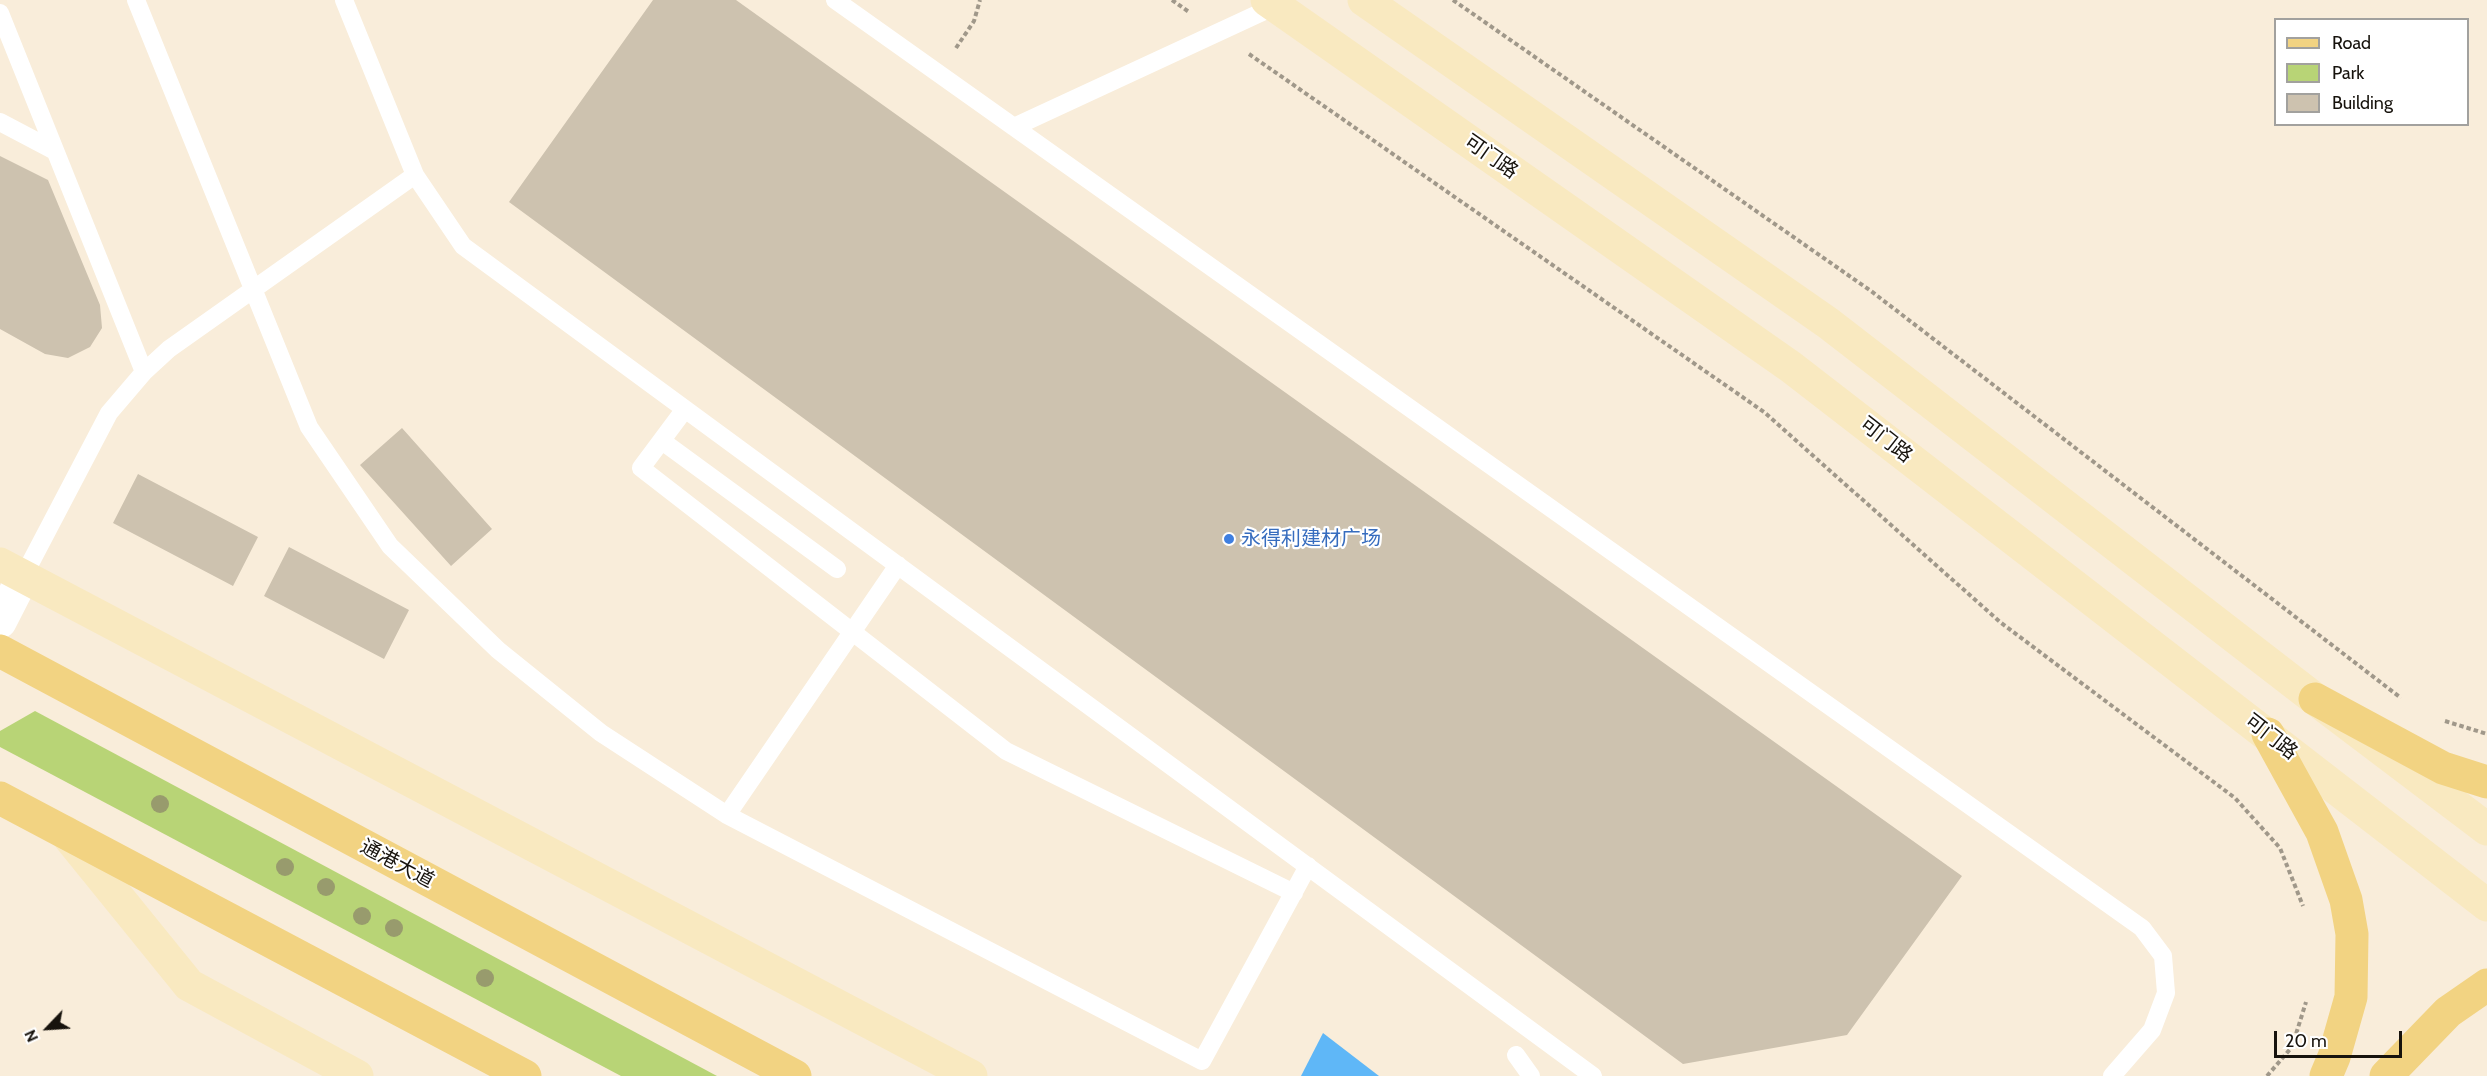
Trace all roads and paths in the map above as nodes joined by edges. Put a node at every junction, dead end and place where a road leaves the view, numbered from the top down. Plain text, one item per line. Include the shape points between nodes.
1 (136, 0) edge
2 (344, 0) edge
3 (836, 0) edge
4 (980, 0) edge
5 (1172, 0) edge
6 (1364, 0) edge
7 (1453, 0) edge
8 (1271, 3) edge
9 (0, 13) edge
10 (1218, 32) junction
11 (938, 73) junction
12 (0, 122) edge
13 (1014, 127) junction
14 (55, 152) junction
15 (415, 175) junction
16 (252, 289) junction
17 (144, 372) junction
18 (686, 409) junction
19 (662, 441) junction
20 (898, 565) junction
21 (837, 569) dead end
22 (12, 571) edge
23 (0, 622) edge
24 (852, 632) junction
25 (0, 651) edge
26 (2315, 699) junction
27 (2404, 700) dead end
28 (2435, 717) dead end
29 (2268, 734) junction
30 (2487, 734) edge
31 (2487, 782) edge
32 (0, 798) edge
33 (726, 815) junction
34 (2487, 829) edge
35 (65, 832) junction
36 (1308, 866) junction
37 (1294, 893) junction
38 (2487, 905) edge
39 (2305, 910) dead end
40 (2487, 985) edge
41 (2307, 999) dead end
42 (1516, 1055) dead end
43 (2407, 1069) edge
44 (357, 1076) edge
45 (525, 1076) edge
46 (795, 1076) edge
47 (971, 1076) edge
48 (1531, 1076) edge
49 (1593, 1076) edge
50 (2112, 1076) edge
51 (2267, 1076) edge
52 (2326, 1076) edge

1 - 16 lane
2 - 15 lane
3 - 11 lane
4 - 11 path via 974,21
5 - 10 path
6 - 26 main road via 1828,323
7 - 27 path via 1871,291
8 - 10 lane
8 - 29 main road, 可门路 via 1791,367
9 - 14 lane
10 - 13 lane
10 - 39 path via 1764,412 2000,622 2235,798 2280,848
11 - 13 lane
12 - 14 lane
13 - 50 lane via 2142,928 2163,957 2166,993 2151,1030
14 - 17 lane
15 - 16 lane
15 - 18 lane via 463,246
16 - 17 lane via 169,349
16 - 33 lane via 309,427 390,546 498,650 601,733
17 - 22 lane via 109,412
18 - 19 lane
18 - 20 lane
19 - 21 lane
19 - 24 lane via 641,468
20 - 24 lane
20 - 36 lane
22 - 23 street
22 - 47 main road
24 - 33 lane
24 - 37 lane via 1006,751
25 - 46 main road, 通港大道
26 - 31 main road via 2443,768
26 - 34 main road
28 - 30 path
29 - 38 main road, 可门路
29 - 52 main road via 2322,832 2346,900 2352,934 2350,997
32 - 35 main road
33 - 37 lane via 1202,1061
35 - 44 main road via 189,985
35 - 45 main road
36 - 37 lane
36 - 49 lane
40 - 43 main road via 2448,1012
41 - 51 path via 2292,1047
42 - 48 lane

